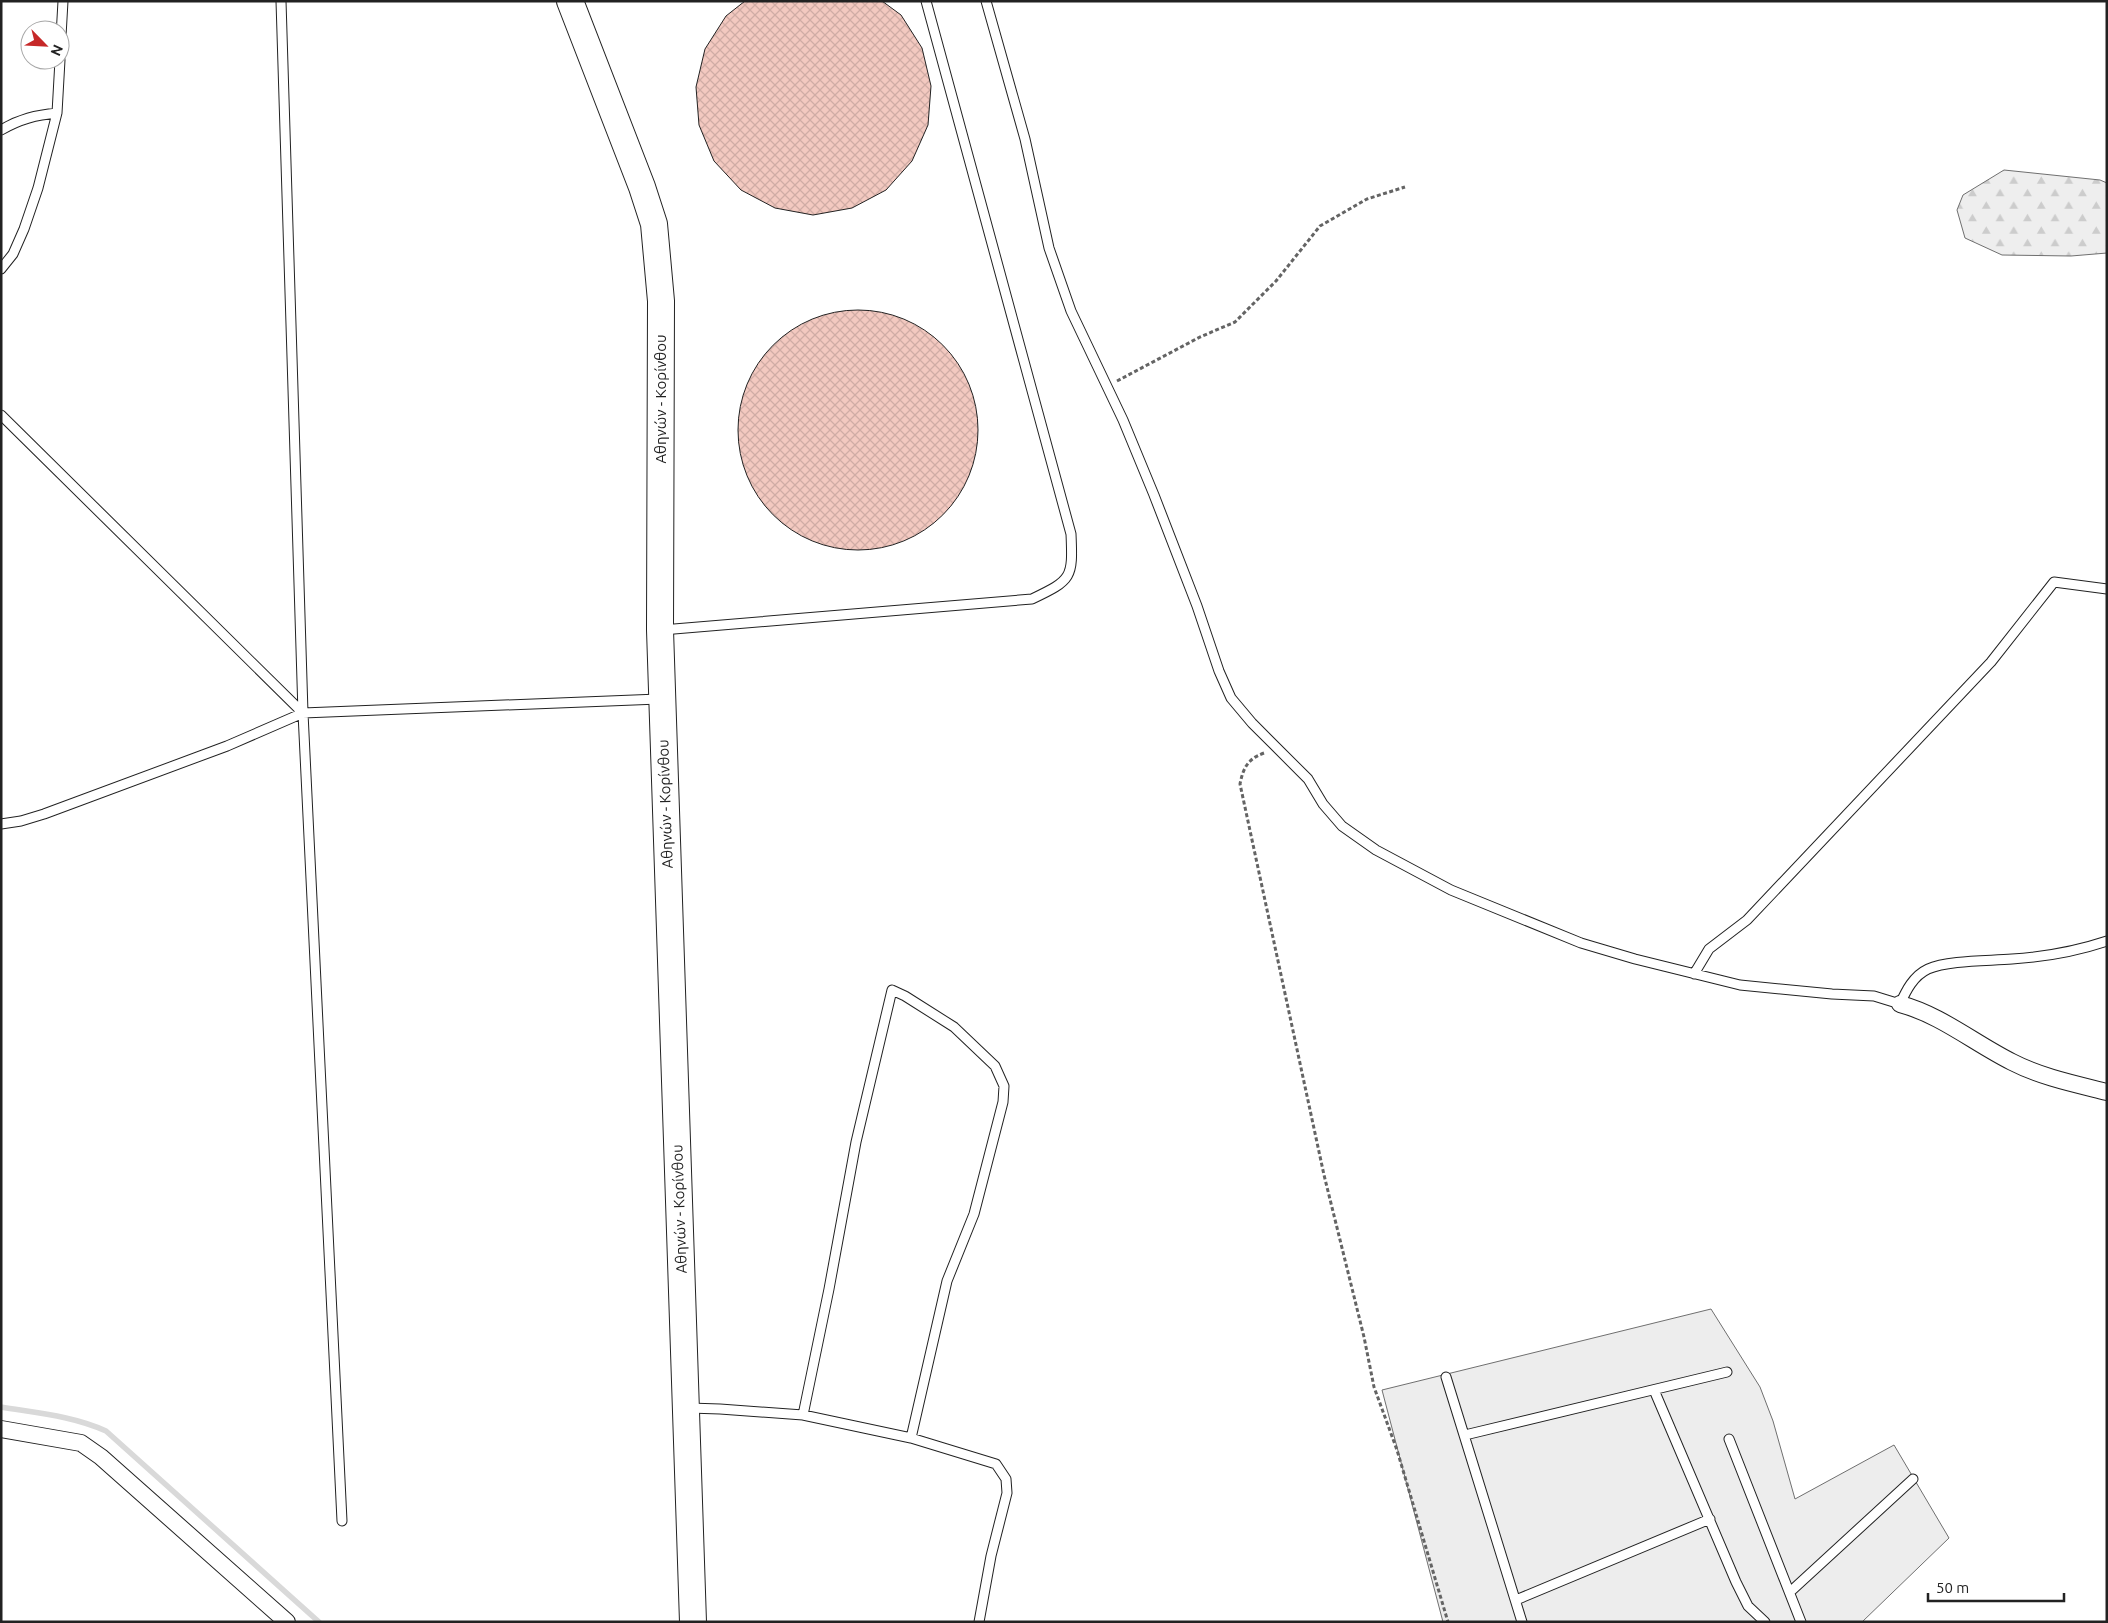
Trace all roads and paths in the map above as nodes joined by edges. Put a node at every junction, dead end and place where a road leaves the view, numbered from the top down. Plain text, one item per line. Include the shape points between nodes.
1 (63, 1) edge
2 (281, 1) edge
3 (570, 1) edge
4 (926, 1) edge
5 (986, 1) edge
6 (62, 20) edge
7 (59, 70) edge
8 (57, 113) junction
9 (1, 130) edge
10 (1405, 188) dead end
11 (1, 268) edge
12 (1107, 386) junction
13 (1, 415) edge
14 (2107, 589) edge
15 (660, 630) junction
16 (662, 699) junction
17 (303, 713) junction
18 (1278, 748) junction
19 (1, 824) edge
20 (2107, 941) edge
21 (1694, 974) junction
22 (1900, 1004) junction
23 (2107, 1092) edge
24 (1727, 1372) dead end
25 (1446, 1377) dead end
26 (1654, 1390) junction
27 (686, 1408) junction
28 (803, 1415) junction
29 (1, 1429) edge
30 (1466, 1435) junction
31 (911, 1438) junction
32 (1729, 1439) dead end
33 (1913, 1479) dead end
34 (1710, 1519) junction
35 (342, 1521) dead end
36 (1790, 1592) junction
37 (1516, 1600) junction
38 (287, 1622) edge
39 (693, 1622) edge
40 (979, 1622) edge
41 (1448, 1622) edge
42 (1522, 1622) edge
43 (1765, 1622) edge
44 (1801, 1622) edge

1 - 6 lane
2 - 17 lane
3 - 15 main road, Αθηνών - Κορίνθου via 654,224 661,301
4 - 15 lane via 1071,534 1069,577 1032,599
5 - 12 lane via 1025,139 1049,248 1071,311
7 - 8 lane
8 - 9 lane via 18,120
8 - 11 lane via 24,229 13,254
10 - 12 path via 1367,199 1320,226 1276,281 1235,322
12 - 18 lane via 1154,495 1231,698
13 - 17 lane
14 - 21 lane via 2054,582 1991,662 1747,920 1709,949
15 - 16 main road, Αθηνών - Κορίνθου
16 - 17 lane
16 - 27 main road, Αθηνών - Κορίνθου
17 - 19 lane via 227,746 53,811 20,822
17 - 35 lane
18 - 21 lane via 1308,779 1342,826 1406,867 1451,890 1581,943
18 - 41 path via 1257,755 1244,766 1240,784 1324,1175 1374,1387 1397,1450
20 - 22 lane via 2059,953 1952,963 1927,969 1910,984
21 - 22 lane via 1740,985 1874,996
22 - 23 street via 1938,1018 2032,1071
24 - 26 lane
25 - 30 lane
26 - 30 lane
26 - 34 lane
27 - 28 lane
27 - 39 main road, Αθηνών - Κορίνθου
28 - 31 lane
28 - 31 lane via 856,1142 892,990 954,1027 996,1066 1004,1086 1003,1102 974,1214 947,1281
29 - 38 street via 80,1443 101,1456
30 - 37 lane
31 - 40 lane via 996,1464 1006,1479 1006,1493
32 - 36 lane
33 - 36 lane
34 - 37 lane
34 - 43 lane via 1748,1606
36 - 44 lane
37 - 42 lane

